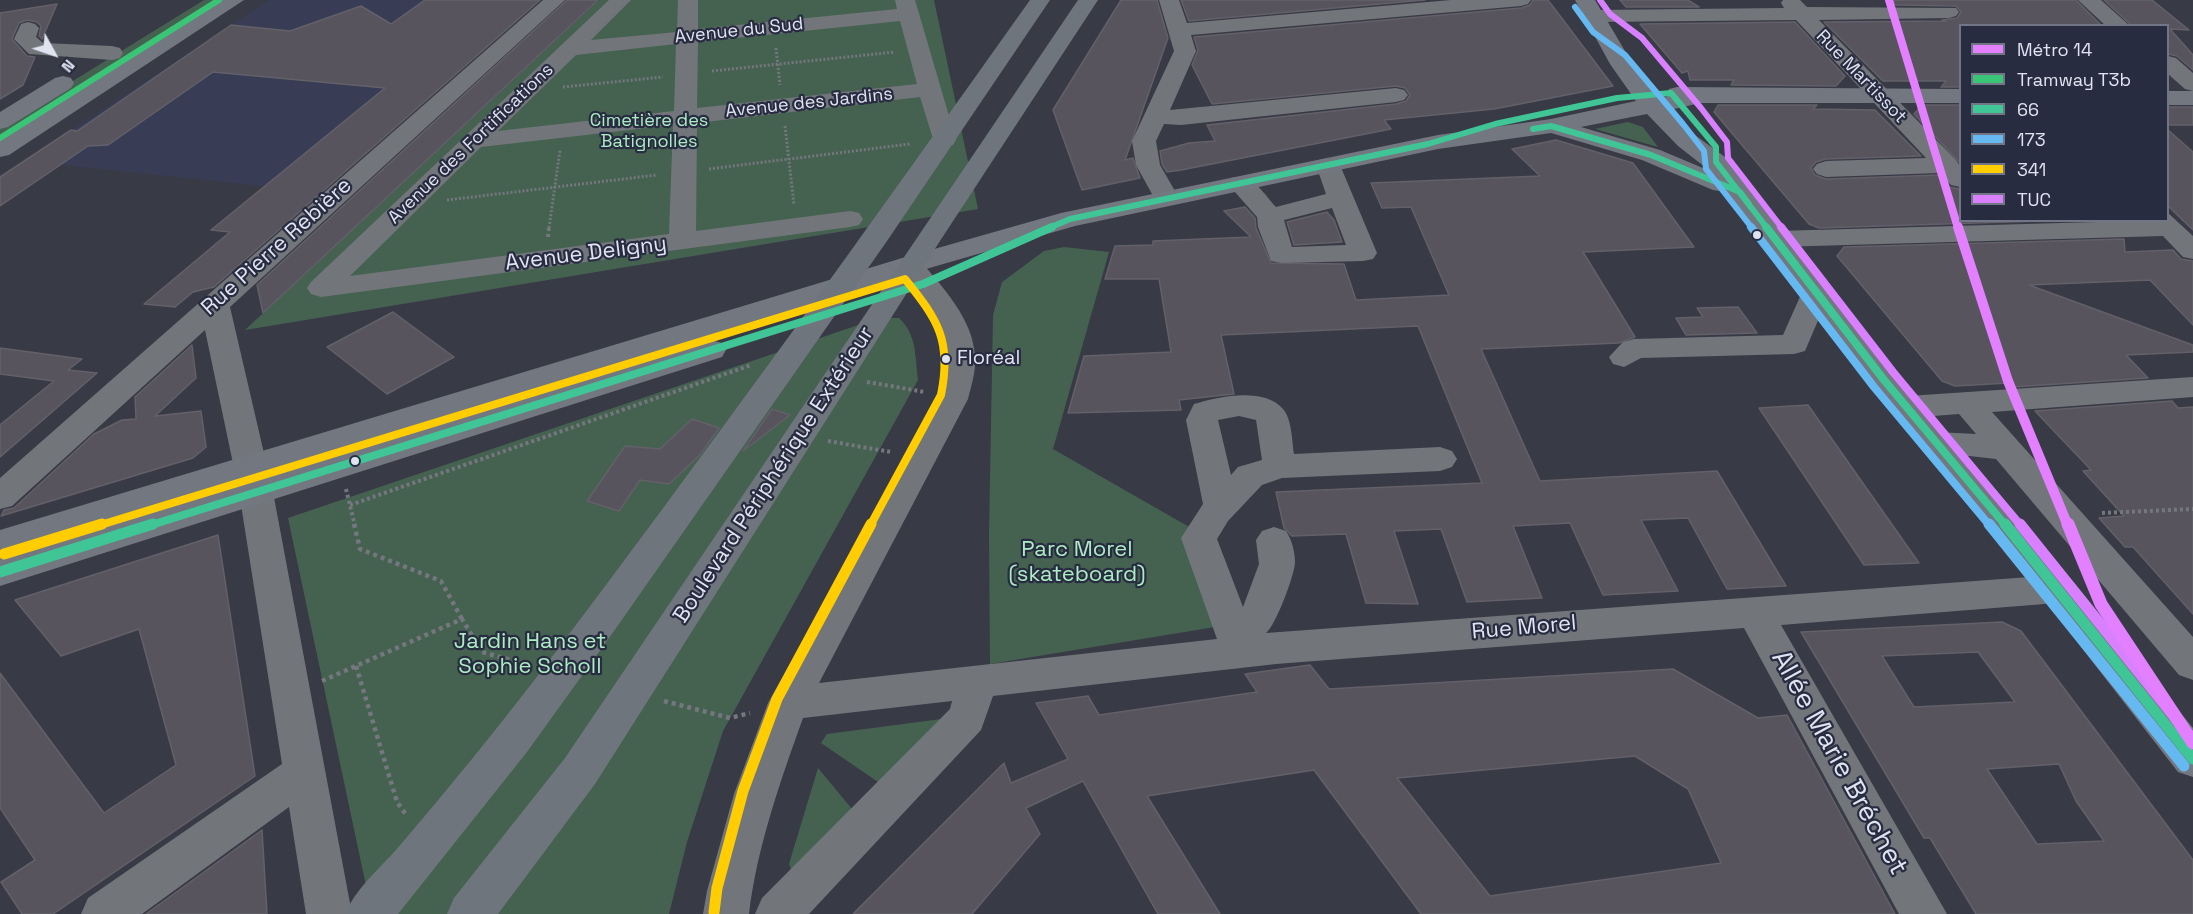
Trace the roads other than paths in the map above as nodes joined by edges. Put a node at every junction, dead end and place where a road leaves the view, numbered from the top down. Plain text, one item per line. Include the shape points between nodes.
1 (197, 0) edge
2 (234, 0) edge
3 (555, 0) edge
4 (621, 0) edge
5 (688, 0) edge
6 (1040, 0) edge
7 (1088, 0) edge
8 (1169, 0) edge
9 (1521, 0) edge
10 (2088, 0) edge
11 (1794, 6) edge
12 (907, 7) edge
13 (1594, 13) edge
14 (1950, 13) edge
15 (2118, 24) edge
16 (28, 28) dead end
17 (1180, 30) junction
18 (687, 37) junction
19 (570, 49) junction
20 (112, 53) junction
21 (2169, 64) edge
22 (2193, 84) edge
23 (929, 89) junction
24 (1396, 95) dead end
25 (1959, 96) edge
26 (1880, 97) junction
27 (1670, 98) junction
28 (2169, 98) edge
29 (2193, 98) edge
30 (1156, 116) junction
31 (684, 117) junction
32 (0, 122) edge
33 (1551, 126) junction
34 (944, 140) dead end
35 (474, 141) junction
36 (1438, 142) junction
37 (0, 150) edge
38 (1328, 165) junction
39 (1826, 170) dead end
40 (1954, 172) edge
41 (1240, 183) junction
42 (1740, 192) junction
43 (1166, 198) junction
44 (1341, 198) junction
45 (1270, 216) junction
46 (850, 219) dead end
47 (2166, 224) edge
48 (2006, 226) edge
49 (1038, 229) junction
50 (1777, 239) junction
51 (682, 241) junction
52 (2193, 251) edge
53 (916, 274) junction
54 (321, 288) joint
55 (1817, 290) junction
56 (217, 300) junction
57 (1624, 357) dead end
58 (1808, 362) dead end
59 (1663, 366) dead end
60 (2193, 387) edge
61 (1966, 402) junction
62 (1908, 406) junction
63 (1937, 443) junction
64 (2006, 448) junction
65 (1440, 459) dead end
66 (1280, 466) junction
67 (253, 480) junction
68 (0, 496) edge
69 (1221, 508) junction
70 (1274, 540) dead end
71 (0, 543) edge
72 (0, 572) edge
73 (2058, 589) junction
74 (1754, 612) junction
75 (1235, 639) junction
76 (2193, 664) edge
77 (985, 682) junction
78 (788, 703) junction
79 (2193, 759) edge
80 (305, 772) junction
81 (104, 914) edge
82 (329, 914) edge
83 (368, 914) edge
84 (470, 914) edge
85 (726, 914) edge
86 (778, 914) edge
87 (1924, 914) edge

1 - 20 main road
2 - 37 main road
3 - 56 street, Rue Pierre Rebière
4 - 19 street, Avenue des Fortifications
5 - 18 street
6 - 83 highway via 601,620 513,738
7 - 84 highway, Boulevard Périphérique Extérieur via 580,771
8 - 17 street
9 - 17 street
10 - 15 street
11 - 13 street
11 - 14 street
11 - 26 street, Rue Martissot
12 - 18 street, Avenue du Sud
12 - 23 street
13 - 27 main road via 1612,49
16 - 20 street via 25,39 37,49
17 - 30 street via 1185,51
18 - 19 street, Avenue du Sud
18 - 31 street
19 - 35 street, Avenue des Fortifications
20 - 32 main road
21 - 22 street
23 - 31 street, Avenue des Jardins
23 - 34 street
24 - 30 street via 1181,118
25 - 26 main road
26 - 27 main road
26 - 40 street, Rue Martissot
27 - 33 main road
27 - 36 main road via 1617,98 1495,124
27 - 42 main road via 1694,149 1716,162
28 - 29 main road
30 - 43 street via 1144,141 1149,165
31 - 35 street, Avenue des Jardins
31 - 51 street
33 - 36 main road
33 - 42 main road via 1651,155
35 - 54 street, Avenue des Fortifications
36 - 38 main road
38 - 41 main road
38 - 44 street
39 - 40 street
41 - 43 main road
41 - 45 street
42 - 50 main road
43 - 49 main road
44 - 45 street
44 - 45 street via 1363,253 1281,255
46 - 51 street, Avenue Deligny
47 - 48 street
47 - 52 street
48 - 50 street
49 - 53 main road
49 - 53 main road via 966,267
50 - 55 main road
51 - 54 street, Avenue Deligny
53 - 67 main road
53 - 67 main road via 340,467
53 - 78 street via 948,320 960,348 952,399
55 - 57 street via 1794,344 1634,349
55 - 62 main road
56 - 67 street via 215,309
56 - 68 street, Rue Pierre Rebière
58 - 59 street
60 - 61 street
61 - 62 street
61 - 64 street
62 - 63 main road
63 - 64 street
63 - 73 main road
64 - 76 street
65 - 66 street
66 - 69 street via 1250,476
66 - 69 street via 1271,415 1263,409 1248,406 1205,412 1202,420
67 - 71 main road
67 - 72 main road
67 - 80 street
69 - 75 street via 1199,538
70 - 75 street via 1277,564 1257,619
73 - 74 street, Rue Morel
73 - 79 main road
74 - 75 street, Rue Morel
74 - 87 street, Allée Marie Bréchet
75 - 77 street, Rue Morel
77 - 78 street, Rue Morel
77 - 86 street via 967,718
78 - 85 street via 755,794
80 - 81 street
80 - 82 street

